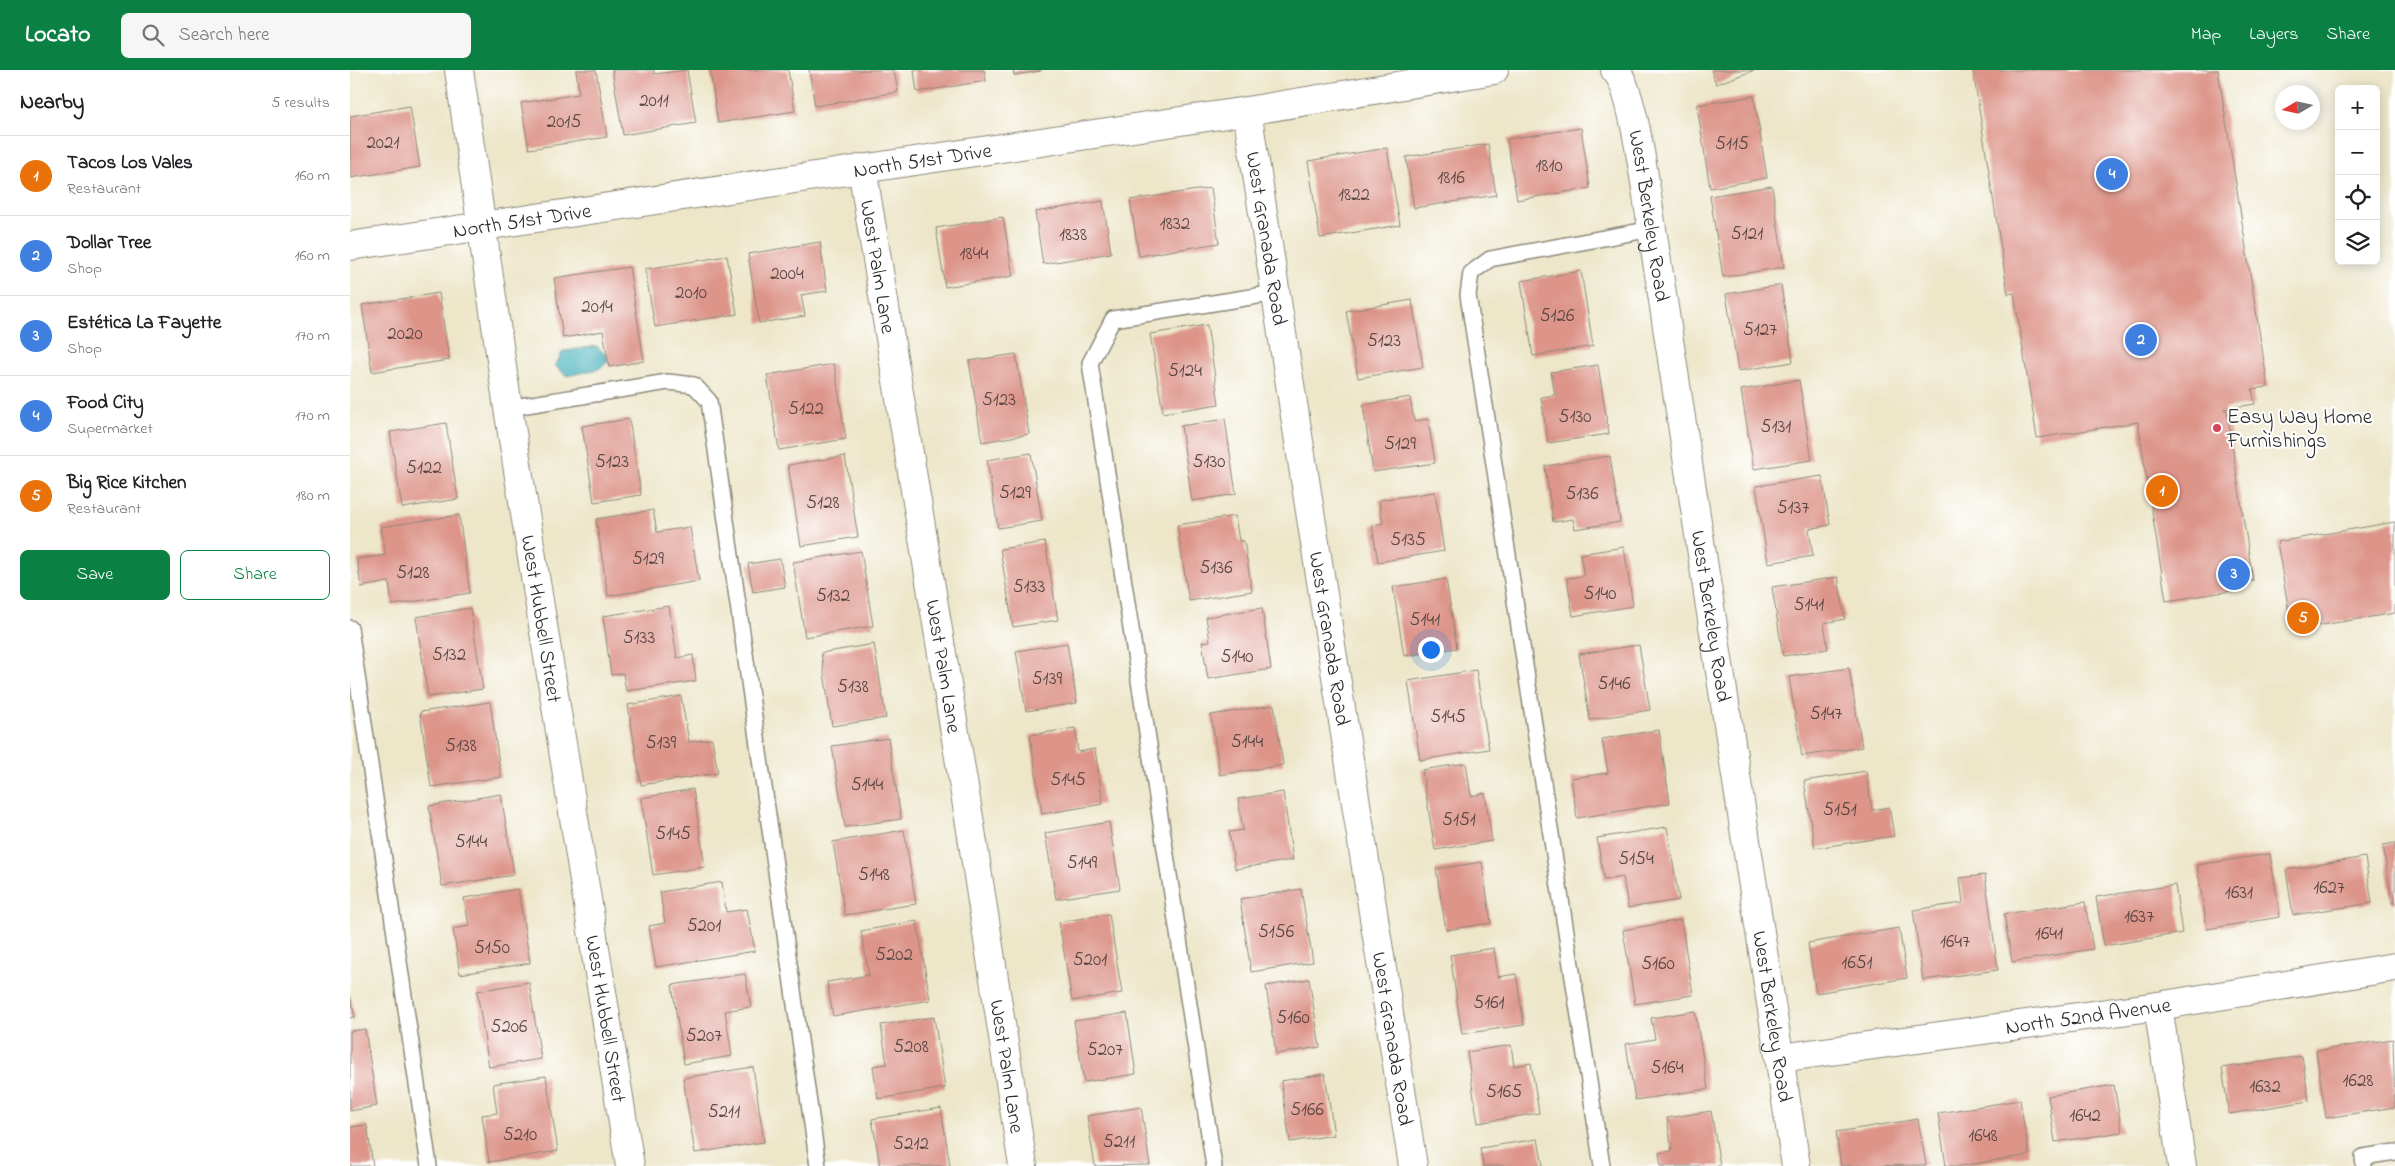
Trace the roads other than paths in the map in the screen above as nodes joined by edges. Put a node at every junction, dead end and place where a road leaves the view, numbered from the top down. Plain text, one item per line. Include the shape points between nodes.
1 (459, 70) edge
2 (1494, 70) edge
3 (1615, 70) edge
4 (1247, 111) junction
5 (862, 168) junction
6 (481, 226) junction
7 (1652, 229) junction
8 (350, 246) edge
9 (1276, 293) junction
10 (508, 408) junction
11 (350, 628) edge
12 (2395, 967) edge
13 (2158, 1006) junction
14 (1780, 1058) junction
15 (2395, 1152) edge
16 (429, 1166) edge
17 (630, 1166) edge
18 (818, 1166) edge
19 (1023, 1166) edge
20 (1214, 1166) edge
21 (1412, 1166) edge
22 (1602, 1166) edge
23 (1796, 1166) edge
24 (2182, 1166) edge
25 (2364, 1166) edge

1 - 6 street, West Hubbell Street
2 - 4 street, North 51st Drive
3 - 7 street, West Berkeley Road via 1621,76 1630,100
4 - 5 street, North 51st Drive
4 - 9 street, West Granada Road
5 - 6 street, North 51st Drive
5 - 19 street, West Palm Lane
6 - 8 street, North 51st Drive
6 - 10 street, West Hubbell Street
7 - 14 street, West Berkeley Road
7 - 22 lane via 1490,259 1471,274 1468,295
9 - 20 lane via 1113,319 1090,363
9 - 21 street, West Granada Road
10 - 17 street, West Hubbell Street
10 - 18 lane via 668,382 694,385 709,401
11 - 16 lane
12 - 13 street, North 52nd Avenue
13 - 14 street, North 52nd Avenue
13 - 24 street
14 - 23 street, West Berkeley Road
15 - 25 lane via 2363,1157

